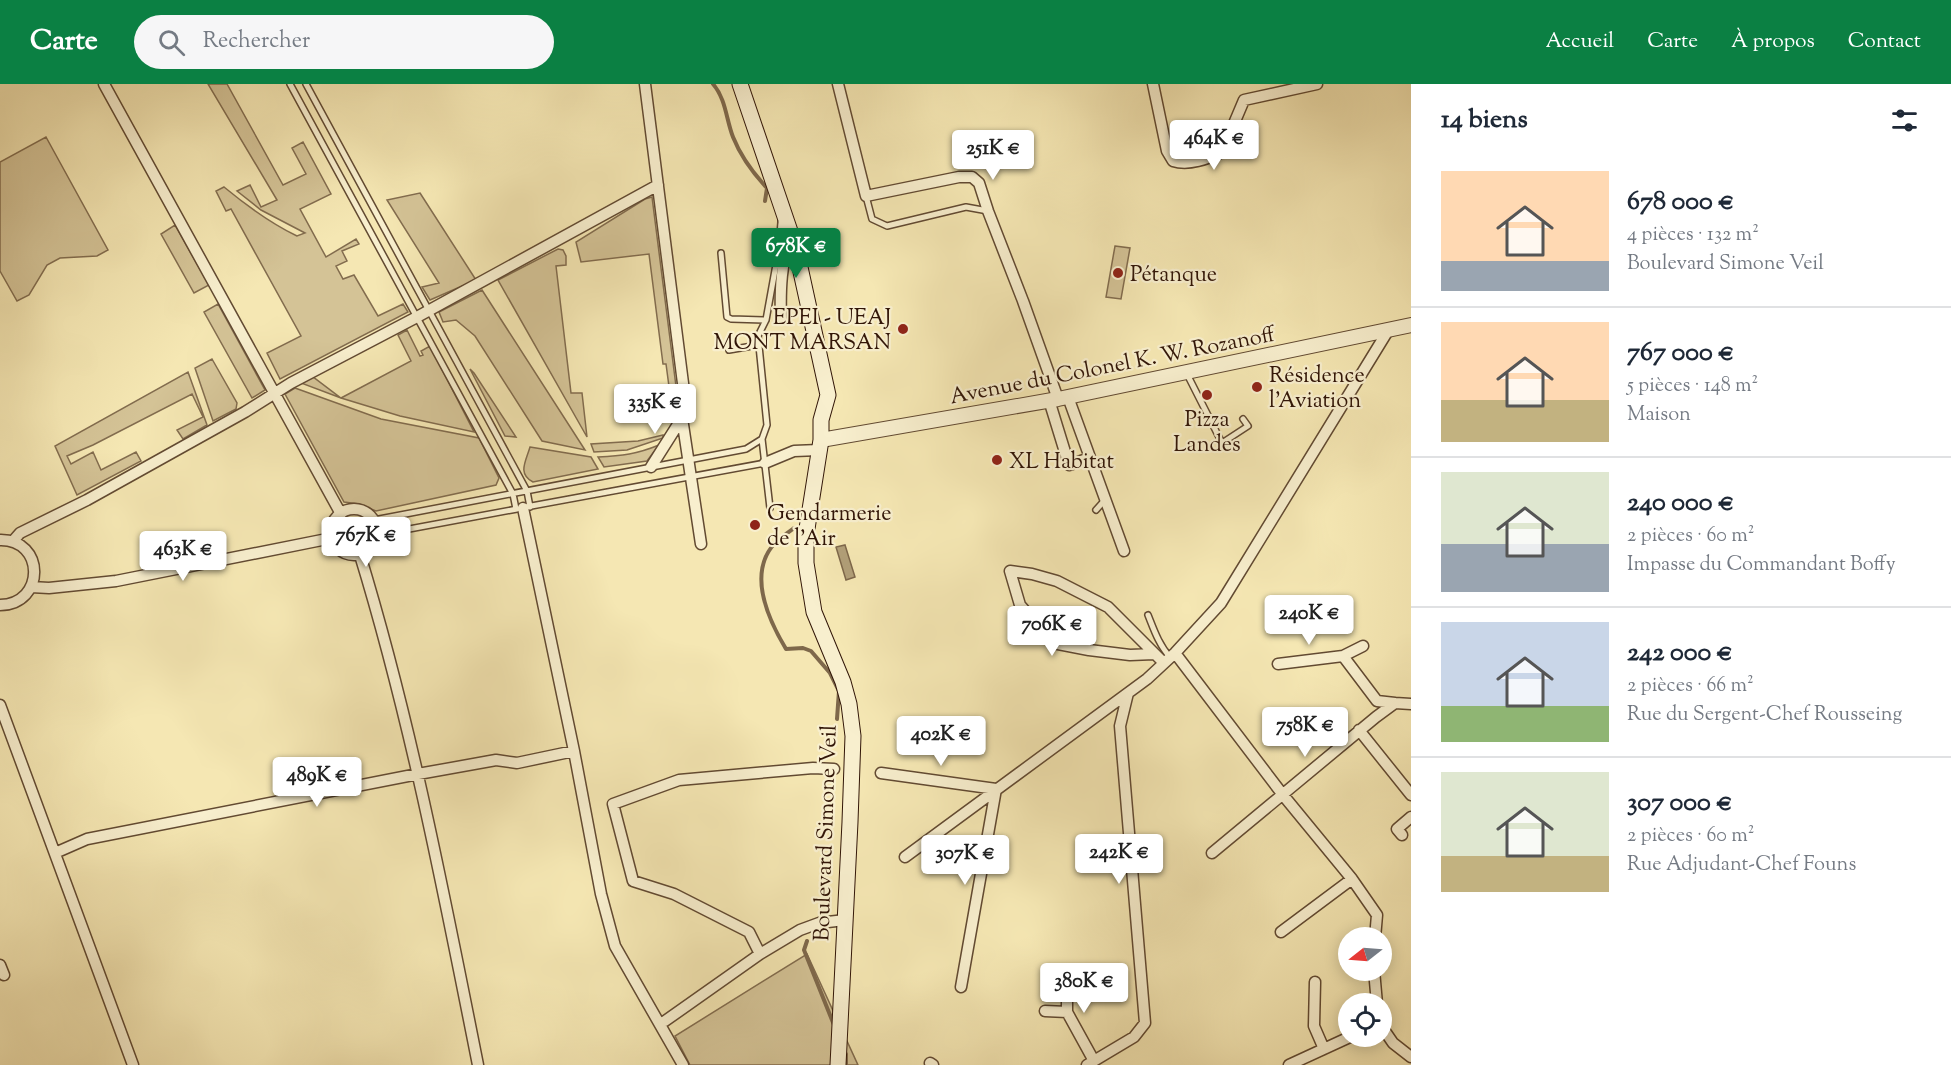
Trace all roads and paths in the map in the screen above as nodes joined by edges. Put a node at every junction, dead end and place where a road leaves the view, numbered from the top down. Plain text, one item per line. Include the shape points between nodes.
1 (104, 84) edge
2 (290, 84) edge
3 (306, 84) edge
4 (645, 84) edge
5 (740, 84) edge
6 (838, 84) edge
7 (1153, 84) edge
8 (1317, 84) edge
9 (658, 185) junction
10 (866, 196) junction
11 (782, 211) junction
12 (988, 212) junction
13 (791, 234) junction
14 (721, 253) dead end
15 (429, 311) junction
16 (417, 318) junction
17 (766, 320) junction
18 (781, 320) dead end
19 (1411, 325) edge
20 (1389, 329) junction
21 (758, 345) junction
22 (729, 350) dead end
23 (1186, 372) junction
24 (275, 392) junction
25 (1058, 398) junction
26 (682, 418) junction
27 (1243, 418) dead end
28 (762, 439) junction
29 (820, 445) junction
30 (1090, 458) junction
31 (689, 460) junction
32 (765, 463) junction
33 (651, 467) junction
34 (691, 477) junction
35 (527, 491) junction
36 (513, 494) junction
37 (1105, 500) junction
38 (523, 508) junction
39 (770, 508) dead end
40 (1096, 510) dead end
41 (340, 514) junction
42 (374, 520) junction
43 (377, 535) junction
44 (332, 538) junction
45 (0, 540) edge
46 (13, 541) junction
47 (701, 544) dead end
48 (1124, 551) dead end
49 (360, 555) junction
50 (31, 586) junction
51 (0, 605) edge
52 (1148, 615) dead end
53 (1363, 646) dead end
54 (1154, 654) junction
55 (1343, 656) junction
56 (1170, 658) junction
57 (1278, 664) dead end
58 (1128, 693) junction
59 (1395, 703) junction
60 (1411, 704) edge
61 (0, 705) edge
62 (3, 722) edge
63 (1359, 730) junction
64 (574, 751) junction
65 (834, 769) dead end
66 (881, 773) dead end
67 (418, 774) junction
68 (996, 789) junction
69 (1282, 795) junction
70 (1411, 795) edge
71 (1411, 817) edge
72 (1402, 835) dead end
73 (55, 853) junction
74 (1212, 853) dead end
75 (905, 857) dead end
76 (1352, 879) junction
77 (845, 920) junction
78 (1376, 927) edge
79 (1281, 932) dead end
80 (760, 954) junction
81 (1315, 982) dead end
82 (961, 987) dead end
83 (1067, 991) dead end
84 (1045, 1011) dead end
85 (1067, 1012) junction
86 (665, 1021) dead end
87 (1338, 1042) edge
88 (1392, 1042) edge
89 (1324, 1049) junction
90 (1411, 1057) edge
91 (1090, 1063) edge
92 (133, 1065) edge
93 (478, 1065) edge
94 (683, 1065) edge
95 (838, 1065) edge
96 (1289, 1065) edge

1 - 24 street
2 - 16 lane
3 - 15 lane
4 - 9 street
5 - 11 main road, Boulevard Simone Veil
6 - 10 street
7 - 8 street via 1167,151 1180,164 1222,152 1244,100
9 - 15 street
9 - 26 street via 685,399
10 - 12 lane via 872,219 887,226 966,207
10 - 12 street via 972,177 979,183
11 - 13 main road, Boulevard Simone Veil
11 - 17 lane
12 - 25 street
13 - 18 street via 784,253
13 - 29 main road, Boulevard Simone Veil via 828,394
14 - 17 lane via 728,317
15 - 16 street
15 - 35 lane
16 - 24 street
16 - 36 lane
17 - 21 lane
19 - 20 street, Avenue du Colonel K. W. Rozanoff
20 - 23 street, Avenue du Colonel K. W. Rozanoff
20 - 56 street via 1221,603
21 - 22 lane
21 - 28 lane via 767,425
23 - 25 street, Avenue du Colonel K. W. Rozanoff
23 - 27 lane via 1222,443 1248,426
24 - 41 street
24 - 46 street via 87,500 20,533
25 - 29 street, Avenue du Colonel K. W. Rozanoff
25 - 30 street
25 - 30 street via 1069,465
26 - 31 street
26 - 33 street
28 - 31 lane via 746,449
28 - 32 lane
29 - 32 street, Avenue du Colonel K. W. Rozanoff
29 - 77 main road, Boulevard Simone Veil via 806,535 806,563 814,612 843,682 853,736
30 - 37 street
31 - 33 lane
31 - 34 street
32 - 34 lane
32 - 39 lane
33 - 35 lane
34 - 38 lane
34 - 47 street
35 - 36 lane
35 - 38 lane
36 - 38 lane
36 - 42 lane
37 - 40 lane
37 - 48 street
38 - 43 lane
38 - 64 street
41 - 42 street via 355,509
41 - 44 street via 332,526
42 - 43 street
43 - 49 street via 371,549
44 - 49 street via 343,553
44 - 50 street via 116,581 49,588
45 - 46 street
46 - 50 street via 30,555 34,565
49 - 67 street
50 - 51 street via 17,601
52 - 56 lane
53 - 55 street
54 - 54 street via 1108,607 1058,581 1010,571 1020,605 1053,643 1130,655
54 - 56 street
55 - 57 street
55 - 59 street via 1377,701
56 - 58 street
56 - 69 street
58 - 68 street
58 - 91 street via 1120,726 1145,1023 1134,1037
59 - 60 street
59 - 63 street
61 - 62 street
62 - 73 street
63 - 69 street
63 - 70 street
64 - 67 street via 517,763 496,760
64 - 94 street via 601,894 615,946
65 - 80 street via 679,780 612,804 633,880 674,894 749,932
66 - 68 street
67 - 73 street via 87,839
67 - 93 street
68 - 75 street
68 - 82 street
69 - 74 street
69 - 76 street
71 - 72 street via 1397,829
73 - 92 street
76 - 78 street via 1377,915
76 - 79 street
77 - 80 street via 800,930
77 - 95 main road, Boulevard Simone Veil
80 - 86 street
81 - 89 street via 1314,1026
83 - 85 street
84 - 85 street
85 - 91 street
87 - 89 street
88 - 90 street
89 - 96 street

